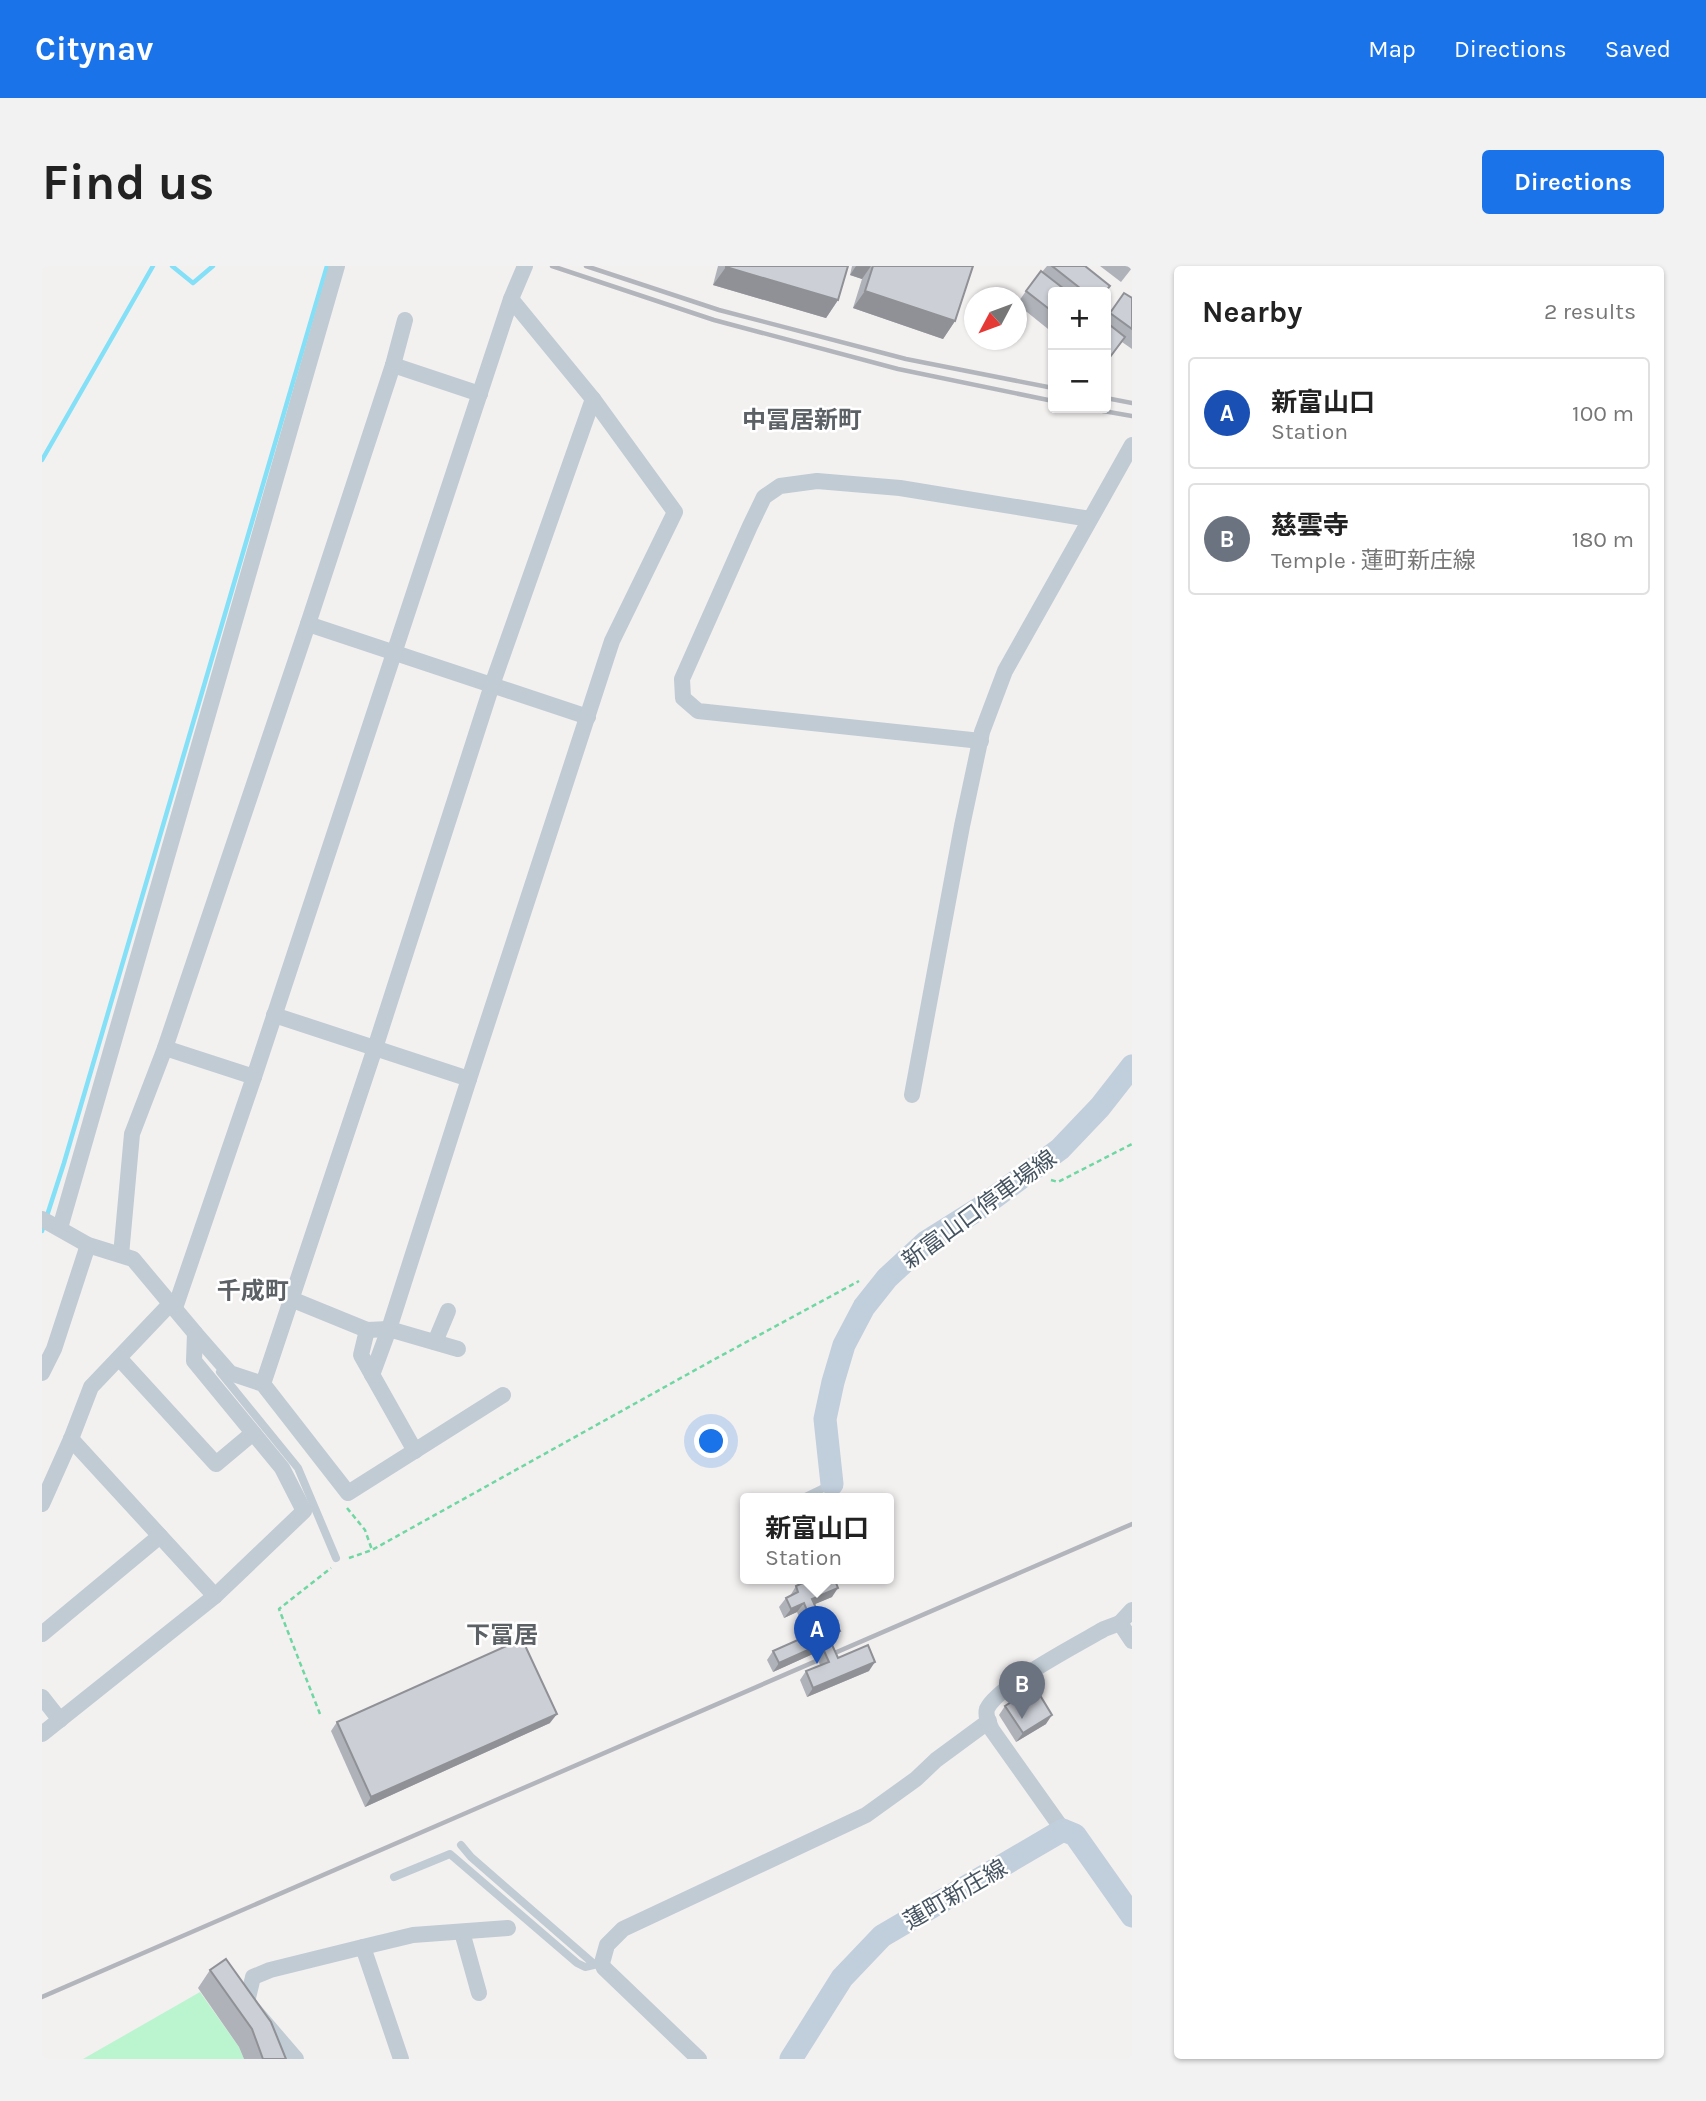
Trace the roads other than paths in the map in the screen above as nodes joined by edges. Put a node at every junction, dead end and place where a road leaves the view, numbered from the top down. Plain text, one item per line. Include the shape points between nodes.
1 (337, 266) edge
2 (525, 266) edge
3 (511, 299) junction
4 (405, 320) dead end
5 (393, 365) junction
6 (480, 394) junction
7 (593, 399) junction
8 (1132, 445) edge
9 (1090, 519) junction
10 (308, 624) junction
11 (394, 652) junction
12 (492, 685) junction
13 (588, 717) junction
14 (981, 741) junction
15 (274, 1015) junction
16 (165, 1048) junction
17 (375, 1048) junction
18 (1132, 1066) edge
19 (254, 1077) junction
20 (469, 1079) junction
21 (912, 1095) dead end
22 (42, 1219) edge
23 (60, 1228) junction
24 (88, 1245) junction
25 (121, 1255) junction
26 (291, 1299) junction
27 (173, 1306) junction
28 (448, 1311) dead end
29 (389, 1329) junction
30 (367, 1330) junction
31 (195, 1337) junction
32 (435, 1342) junction
33 (458, 1349) dead end
34 (118, 1359) junction
35 (42, 1373) edge
36 (372, 1376) junction
37 (262, 1384) junction
38 (503, 1395) dead end
39 (254, 1433) junction
40 (71, 1439) junction
41 (415, 1451) junction
42 (833, 1491) edge
43 (42, 1504) edge
44 (160, 1536) junction
45 (335, 1558) dead end
46 (215, 1596) junction
47 (1132, 1609) edge
48 (1120, 1623) junction
49 (42, 1634) edge
50 (1132, 1641) edge
51 (42, 1697) edge
52 (60, 1720) junction
53 (989, 1721) junction
54 (42, 1734) edge
55 (1063, 1830) junction
56 (461, 1845) dead end
57 (394, 1877) dead end
58 (1132, 1916) edge
59 (508, 1928) dead end
60 (462, 1932) junction
61 (363, 1947) junction
62 (598, 1964) junction
63 (479, 1993) dead end
64 (296, 2059) edge
65 (401, 2059) edge
66 (699, 2059) edge
67 (791, 2059) edge

1 - 23 street
2 - 3 street
3 - 6 street
3 - 7 street
4 - 5 street
5 - 6 street
5 - 10 street
6 - 11 street
7 - 12 street
7 - 13 street via 675,512 612,641
8 - 9 street
9 - 14 street via 1005,671
9 - 14 street via 900,488 817,481 780,486 764,497 682,679 683,698 698,711
10 - 11 street
10 - 16 street
11 - 12 street
11 - 15 street
12 - 13 street
12 - 17 street
13 - 20 street
14 - 21 street
15 - 17 street
15 - 19 street
16 - 19 street
16 - 25 street via 132,1134
17 - 20 street
17 - 26 street
18 - 42 main road, 新富山口停車場線 via 1060,1149 926,1242 864,1307 832,1382 825,1419
19 - 27 street
20 - 29 street
22 - 23 street
23 - 24 street
24 - 25 street
24 - 35 street
25 - 27 street via 133,1259
26 - 30 street
26 - 37 street
27 - 31 street
27 - 34 street
28 - 32 street
29 - 30 street
29 - 32 street
29 - 36 street
30 - 36 street via 361,1354
31 - 37 street via 230,1373
31 - 39 street via 194,1361
31 - 45 lane via 298,1468
32 - 33 street
34 - 39 street via 216,1464
34 - 40 street via 91,1387
36 - 41 street
37 - 41 street via 348,1493
38 - 41 street
39 - 46 street via 282,1468 304,1511
40 - 43 street
40 - 44 street
44 - 46 street
44 - 49 street
46 - 52 street
47 - 48 street
48 - 50 street
48 - 53 street via 1007,1688 988,1706
51 - 52 street
52 - 54 street
53 - 55 street
53 - 62 street via 866,1815 623,1929 607,1945
55 - 58 main road via 1075,1835
55 - 67 main road, 蓮町新庄線 via 882,1936 842,1978
56 - 62 lane
57 - 62 lane via 450,1854 577,1963 585,1967
59 - 60 street
60 - 61 street via 413,1935
60 - 63 street
61 - 64 street via 253,1977 247,2002
61 - 65 street
62 - 66 street

